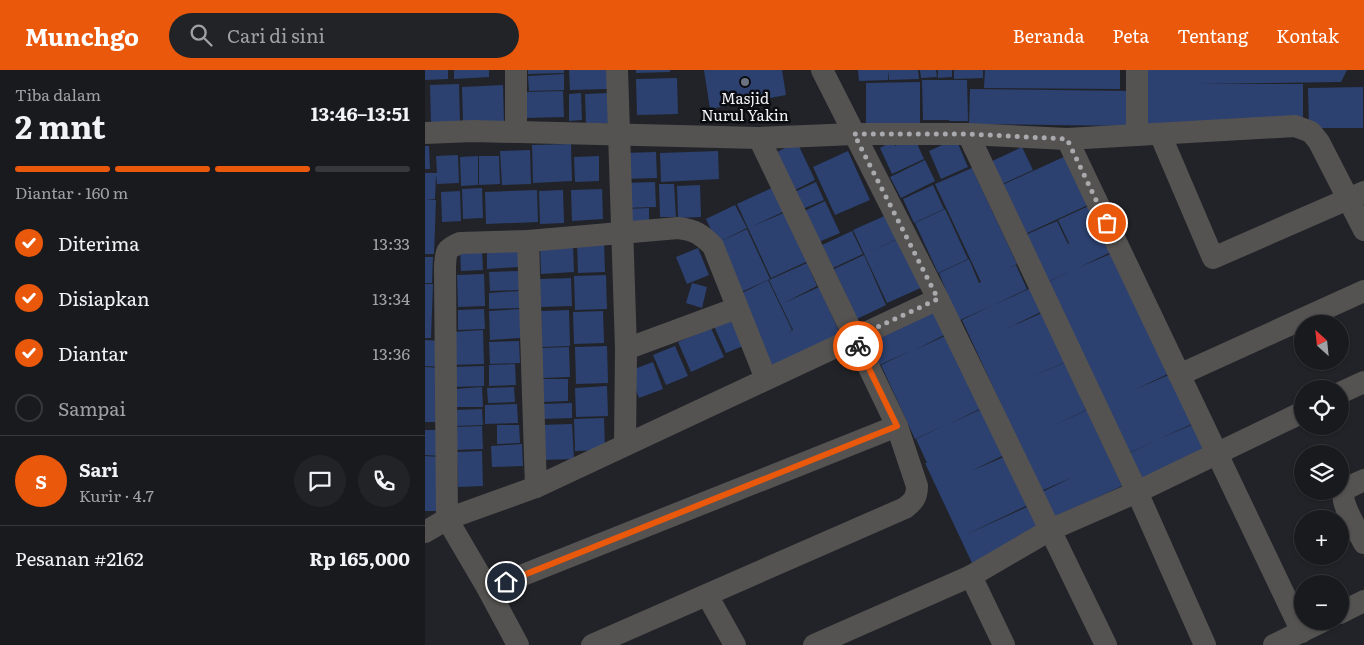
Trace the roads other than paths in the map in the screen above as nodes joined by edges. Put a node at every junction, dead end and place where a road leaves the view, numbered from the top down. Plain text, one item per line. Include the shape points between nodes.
1 (517, 70) edge
2 (617, 70) edge
3 (822, 70) edge
4 (1137, 70) edge
5 (516, 132) junction
6 (425, 133) edge
7 (854, 134) junction
8 (968, 134) junction
9 (1160, 134) junction
10 (620, 135) junction
11 (1137, 135) junction
12 (759, 138) junction
13 (1067, 139) junction
14 (1357, 195) edge
15 (1364, 230) edge
16 (621, 234) junction
17 (528, 241) junction
18 (1364, 290) edge
19 (938, 299) junction
20 (737, 308) junction
21 (854, 338) junction
22 (626, 349) junction
23 (1179, 375) junction
24 (766, 379) junction
25 (1364, 382) edge
26 (1349, 389) edge
27 (1294, 416) edge
28 (897, 426) junction
29 (625, 445) junction
30 (1218, 454) junction
31 (1364, 480) edge
32 (536, 487) junction
33 (1137, 492) junction
34 (447, 519) junction
35 (1050, 530) junction
36 (425, 532) edge
37 (1364, 543) edge
38 (971, 576) junction
39 (488, 589) junction
40 (707, 595) junction
41 (1364, 601) edge
42 (1349, 608) edge
43 (1307, 630) edge
44 (1303, 632) junction
45 (518, 645) edge
46 (592, 645) edge
47 (735, 645) edge
48 (814, 645) edge
49 (1004, 645) edge
50 (1106, 645) edge
51 (1205, 645) edge
52 (1273, 645) edge

1 - 5 street
2 - 10 street
3 - 7 street
4 - 11 street
5 - 6 street
5 - 10 street
7 - 8 street
7 - 12 street
7 - 19 street
8 - 13 street
8 - 33 street
9 - 11 street
9 - 14 street via 1303,128 1311,132
9 - 14 street via 1213,258
10 - 12 street
10 - 16 street
11 - 13 street
12 - 21 street
13 - 23 street
14 - 15 street
16 - 17 street
16 - 20 street via 678,228 692,230 702,236 713,246
16 - 22 street
17 - 32 street
17 - 34 street via 461,243 450,247 445,254
18 - 23 street
19 - 21 street
19 - 35 street
20 - 22 street
20 - 24 street
21 - 24 street
21 - 28 street
22 - 29 street
23 - 30 street
24 - 29 street
25 - 26 street
27 - 30 street
28 - 39 street
28 - 40 street via 917,486 913,501 905,508
29 - 32 street
30 - 33 street
30 - 44 street
31 - 37 street via 1342,495
32 - 34 street
33 - 35 street
33 - 51 street
34 - 36 street
34 - 39 street
35 - 38 street
35 - 50 street
38 - 48 street
38 - 49 street
39 - 45 street
40 - 46 street
40 - 47 street
41 - 42 street
43 - 44 street
44 - 52 street

